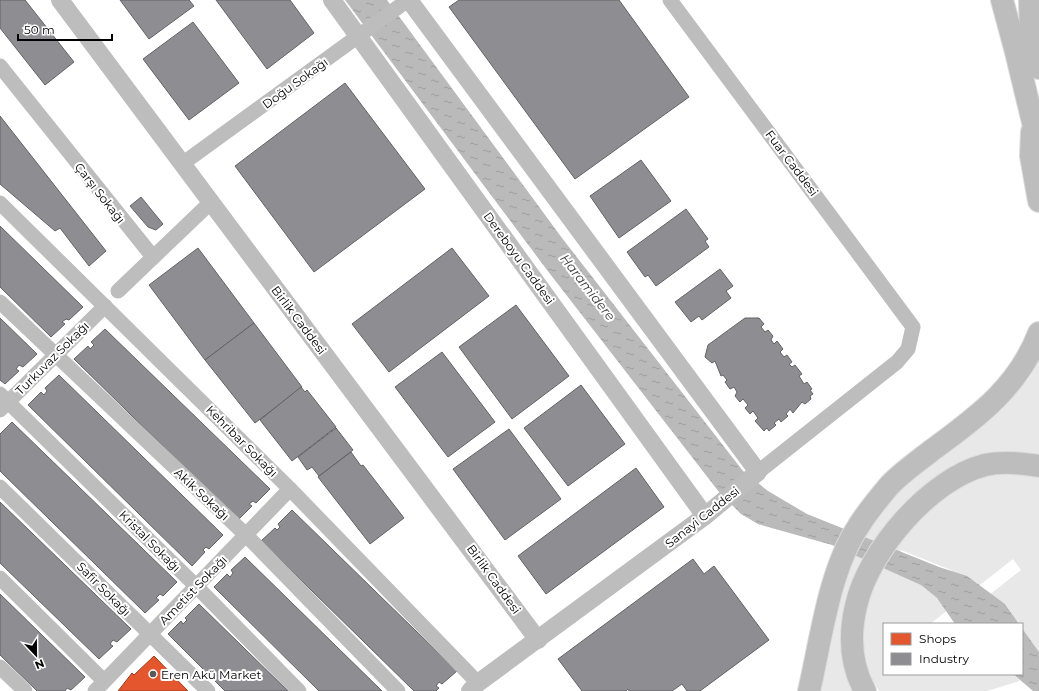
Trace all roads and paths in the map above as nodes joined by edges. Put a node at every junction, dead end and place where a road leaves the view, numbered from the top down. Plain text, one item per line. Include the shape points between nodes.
1 (60, 0) edge
2 (332, 0) edge
3 (409, 0) edge
4 (670, 0) edge
5 (1002, 0) edge
6 (1022, 0) edge
7 (1030, 0) edge
8 (359, 37) junction
9 (1031, 38) junction
10 (0, 66) edge
11 (1039, 68) edge
12 (1032, 118) junction
13 (1039, 147) edge
14 (182, 164) junction
15 (1039, 201) edge
16 (210, 202) junction
17 (0, 203) edge
18 (153, 256) junction
19 (118, 291) dead end
20 (0, 302) edge
21 (104, 306) junction
22 (913, 327) joint
23 (1039, 333) edge
24 (56, 356) junction
25 (3, 402) edge
26 (1039, 466) edge
27 (758, 472) junction
28 (0, 487) edge
29 (290, 489) junction
30 (705, 516) junction
31 (246, 535) junction
32 (0, 578) edge
33 (196, 586) junction
34 (149, 634) junction
35 (538, 640) junction
36 (0, 667) edge
37 (99, 686) edge
38 (474, 687) edge
39 (25, 691) edge
40 (208, 691) edge
41 (299, 691) edge
42 (398, 691) edge
43 (809, 691) edge
44 (865, 691) edge

1 - 14 street, Birlik Caddesi
2 - 8 street, Dereboyu Caddesi
3 - 8 street, Doğu Sokağı
3 - 27 street
4 - 22 street, Fuar Caddesi
5 - 12 highway
6 - 9 highway
7 - 9 highway
8 - 14 street, Doğu Sokağı
8 - 30 street, Dereboyu Caddesi
9 - 11 highway
10 - 18 street, Çarşı Sokağı
12 - 13 highway
12 - 15 highway via 1031,156
14 - 16 street, Birlik Caddesi
16 - 18 street
16 - 35 street, Birlik Caddesi
17 - 21 street, Kehribar Sokağı
18 - 19 street
20 - 24 street, Akik Sokağı
21 - 24 street, Turkuvaz Sokağı
21 - 29 street, Kehribar Sokağı
22 - 27 street, Sanayi Caddesi via 908,349 897,362
23 - 43 highway via 1020,372 1006,389 968,423 900,476 858,527 849,543 830,594
24 - 25 street, Turkuvaz Sokağı
24 - 31 street, Akik Sokağı
25 - 33 street, Kristal Sokağı
26 - 44 highway via 1005,463 985,465 968,471 934,491 906,518 887,542 864,584 853,621 853,661
27 - 30 street, Sanayi Caddesi
28 - 34 street, Safir Sokağı
29 - 31 street, Ametist Sokağı
29 - 38 street, Kehribar Sokağı
30 - 35 street, Sanayi Caddesi
31 - 33 street, Ametist Sokağı
31 - 42 street, Akik Sokağı
32 - 37 street
33 - 34 street, Ametist Sokağı
33 - 41 street, Kristal Sokağı
34 - 37 street, Ametist Sokağı
34 - 40 street, Safir Sokağı
35 - 38 street, Sanayi Caddesi
36 - 39 street

